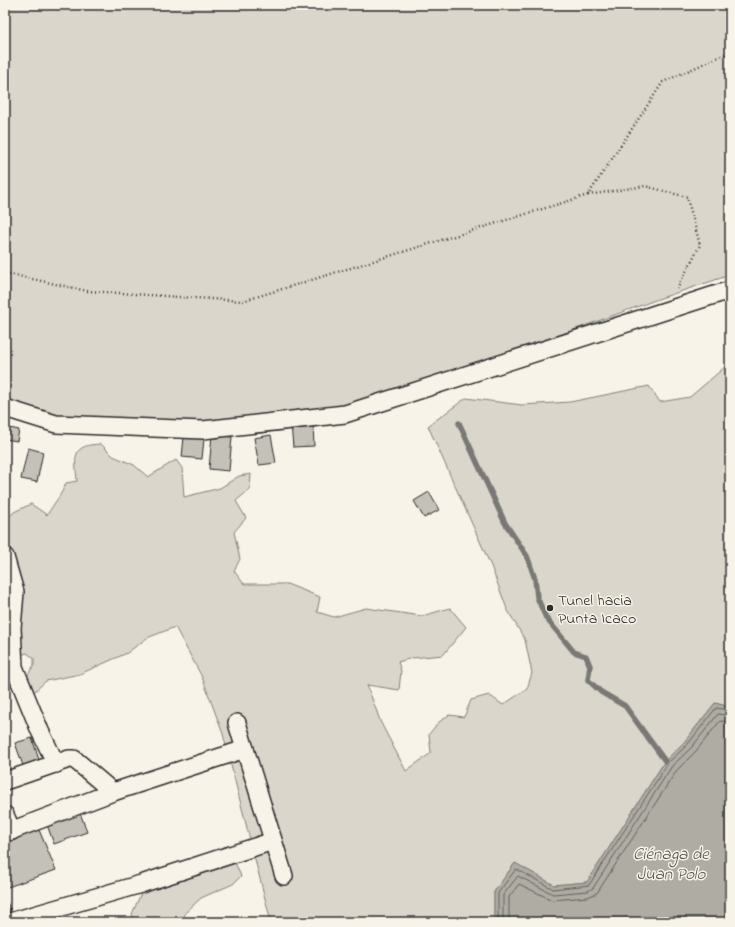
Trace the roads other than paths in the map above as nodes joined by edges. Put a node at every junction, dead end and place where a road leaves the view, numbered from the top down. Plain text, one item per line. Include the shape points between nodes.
1 (730, 290) edge
2 (5, 408) edge
3 (5, 557) edge
4 (237, 723) dead end
5 (245, 749) junction
6 (56, 764) junction
7 (5, 781) edge
8 (113, 792) junction
9 (7, 826) edge
10 (273, 841) junction
11 (284, 876) dead end
12 (10, 922) edge

1 - 2 street via 346,414 203,430 56,424
3 - 6 street via 15,592 12,628 14,667
4 - 5 street
5 - 8 street
5 - 10 street
6 - 7 street
6 - 8 street via 74,759
8 - 9 street
10 - 11 street
10 - 12 street via 141,884

